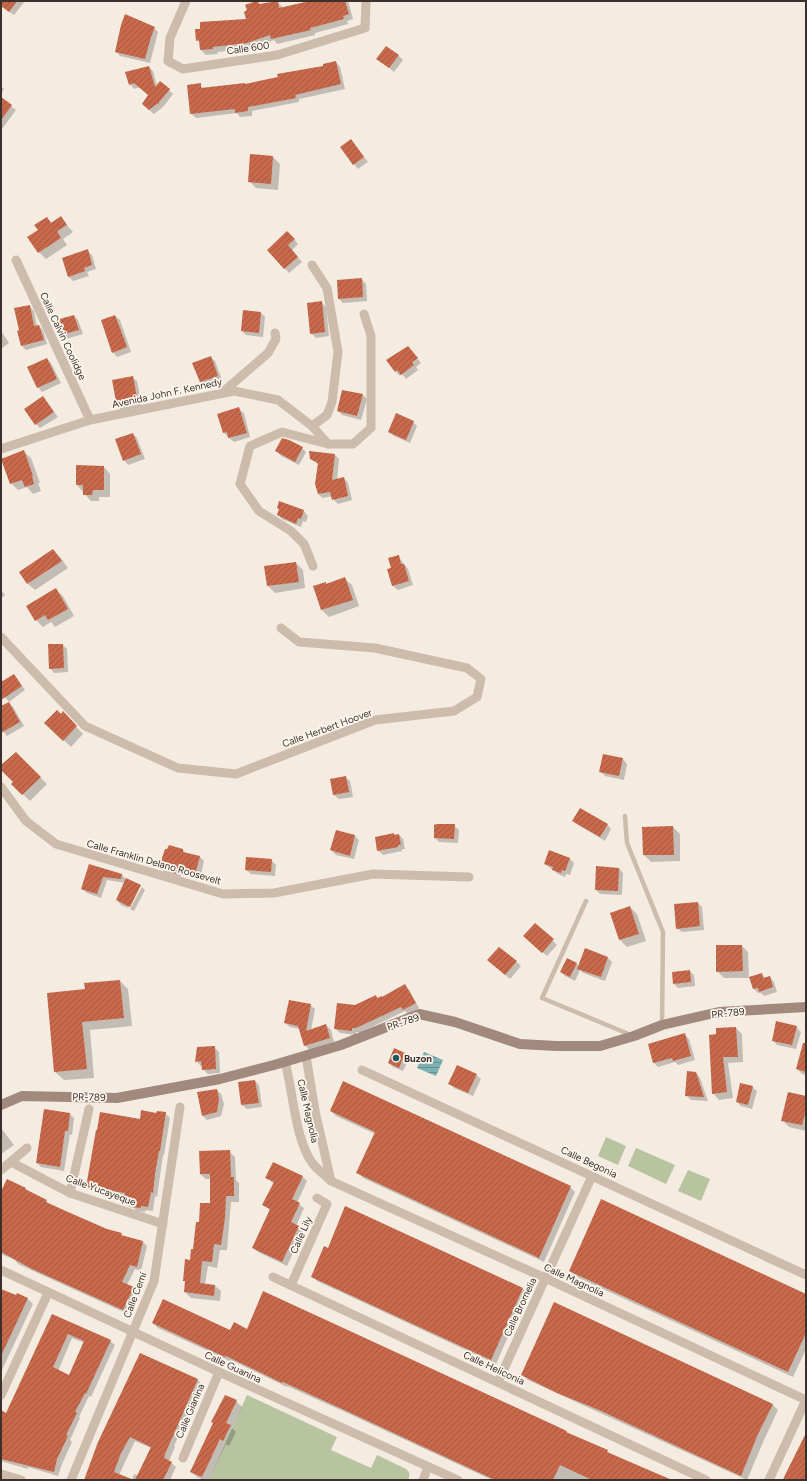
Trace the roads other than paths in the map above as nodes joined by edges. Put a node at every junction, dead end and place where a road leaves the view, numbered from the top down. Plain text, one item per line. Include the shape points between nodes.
1 (186, 1) edge
2 (366, 1) edge
3 (16, 260) dead end
4 (312, 265) dead end
5 (364, 314) dead end
6 (275, 333) dead end
7 (222, 393) junction
8 (90, 420) junction
9 (312, 426) junction
10 (328, 444) junction
11 (1, 449) edge
12 (313, 566) dead end
13 (281, 628) dead end
14 (1, 638) edge
15 (1, 787) edge
16 (625, 816) dead end
17 (469, 877) dead end
18 (586, 901) dead end
19 (806, 1007) edge
20 (662, 1025) junction
21 (634, 1036) junction
22 (306, 1056) junction
23 (285, 1062) junction
24 (362, 1070) dead end
25 (1, 1105) edge
26 (180, 1107) dead end
27 (88, 1109) dead end
28 (27, 1148) dead end
29 (11, 1162) junction
30 (1, 1170) edge
31 (592, 1176) junction
32 (331, 1181) junction
33 (70, 1193) junction
34 (317, 1198) dead end
35 (163, 1224) junction
36 (1, 1270) edge
37 (806, 1275) edge
38 (273, 1277) dead end
39 (545, 1278) junction
40 (291, 1285) junction
41 (48, 1293) junction
42 (133, 1331) junction
43 (219, 1372) junction
44 (498, 1382) junction
45 (1, 1395) edge
46 (806, 1400) edge
47 (183, 1458) dead end
48 (428, 1466) junction
49 (1, 1474) edge
50 (21, 1480) edge
51 (71, 1480) edge
52 (423, 1480) edge
53 (458, 1480) edge
54 (706, 1480) edge
55 (769, 1480) edge

1 - 2 street, Calle 600 via 170,38 168,61 183,69 277,55 365,28
3 - 8 street, Calle Calvin Coolidge
4 - 9 street via 328,288 338,352 332,402 327,415
5 - 10 street via 371,336 371,428 353,444
6 - 7 street via 276,339 268,353
7 - 8 street, Avenida John F. Kennedy
7 - 9 street, Avenida John F. Kennedy via 234,391 278,400
8 - 11 street, Avenida John F. Kennedy
9 - 10 street, Avenida John F. Kennedy
10 - 12 street via 282,432 250,446 240,484 259,511 291,531 304,544
13 - 14 street, Calle Herbert Hoover via 299,642 375,648 467,668 480,679 477,698 454,711 375,720 236,774 178,768 85,726
15 - 17 street, Calle Franklin Delano Roosevelt via 26,821 56,844 223,894 274,893 373,874
16 - 20 lane via 627,843 663,932
18 - 21 lane via 542,998
19 - 20 street, PR-789 / PR-789 via 719,1012
20 - 21 street, PR-789 / PR-789
21 - 22 street, PR-789 / PR-789 via 600,1046 520,1044 455,1022 419,1014
22 - 23 street, PR-789 / PR-789
22 - 32 street, Calle Magnolia
23 - 25 street, PR-789 / PR-789 via 220,1078 117,1098 22,1096
23 - 32 street, Calle Magnolia via 305,1149 312,1163
24 - 31 street, Calle Begonia
26 - 35 street, Calle Cemí
27 - 33 street
28 - 29 street
29 - 30 street
29 - 33 street, Calle Yucayeque
31 - 37 street, Calle Begonia
31 - 39 street, Calle Bromelia
32 - 39 street, Calle Magnolia
33 - 35 street, Calle Yucayeque
34 - 40 street, Calle Lily via 327,1204
35 - 42 street, Calle Cemí via 154,1281
36 - 41 street, Calle Guanina
38 - 40 street, Calle Heliconia
39 - 44 street, Calle Bromelia
39 - 46 street, Calle Magnolia
40 - 44 street, Calle Heliconia
41 - 42 street, Calle Guanina
41 - 45 street
42 - 43 street, Calle Guanina
42 - 51 street, Calle Cemí
43 - 47 street, Calle Gianina
43 - 48 street, Calle Guanina
44 - 54 street, Calle Heliconia
46 - 55 street
48 - 52 street
48 - 53 street, Calle Guanina
49 - 50 street

